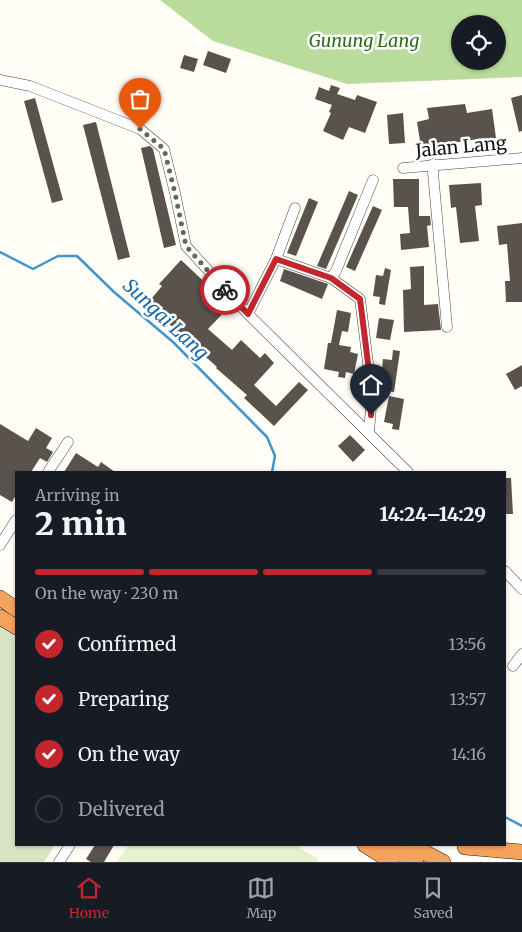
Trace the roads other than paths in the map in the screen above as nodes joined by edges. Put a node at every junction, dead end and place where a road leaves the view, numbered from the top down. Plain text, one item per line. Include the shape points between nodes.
1 (0, 80) edge
2 (522, 158) edge
3 (433, 164) junction
4 (403, 168) dead end
5 (373, 180) dead end
6 (295, 208) dead end
7 (276, 259) junction
8 (331, 278) junction
9 (248, 314) junction
10 (447, 327) dead end
11 (369, 432) junction
12 (68, 442) dead end
13 (49, 471) edge
14 (407, 471) edge
15 (15, 522) edge
16 (0, 545) edge
17 (506, 572) edge
18 (522, 589) edge
19 (0, 598) edge
20 (15, 608) edge
21 (0, 617) edge
22 (15, 626) edge
23 (522, 654) edge
24 (513, 666) dead end
25 (69, 846) edge
26 (366, 846) edge
27 (388, 846) edge
28 (413, 846) edge
29 (461, 846) edge
30 (522, 852) edge
31 (59, 862) edge
32 (392, 862) edge
33 (416, 862) edge
34 (443, 862) edge
35 (509, 862) edge

1 - 9 street via 30,86 140,129 164,149 186,246
2 - 3 street, Jalan Lang
3 - 4 street, Jalan Lang
3 - 10 street
5 - 8 street
6 - 7 street
7 - 8 street
7 - 9 street
8 - 11 street via 360,299 372,395
9 - 11 street
11 - 14 street
12 - 13 street
15 - 16 street
17 - 18 street
19 - 20 highway
21 - 22 highway
23 - 24 street
25 - 31 street
26 - 32 highway
27 - 33 highway
28 - 34 highway
29 - 30 highway
29 - 35 highway

